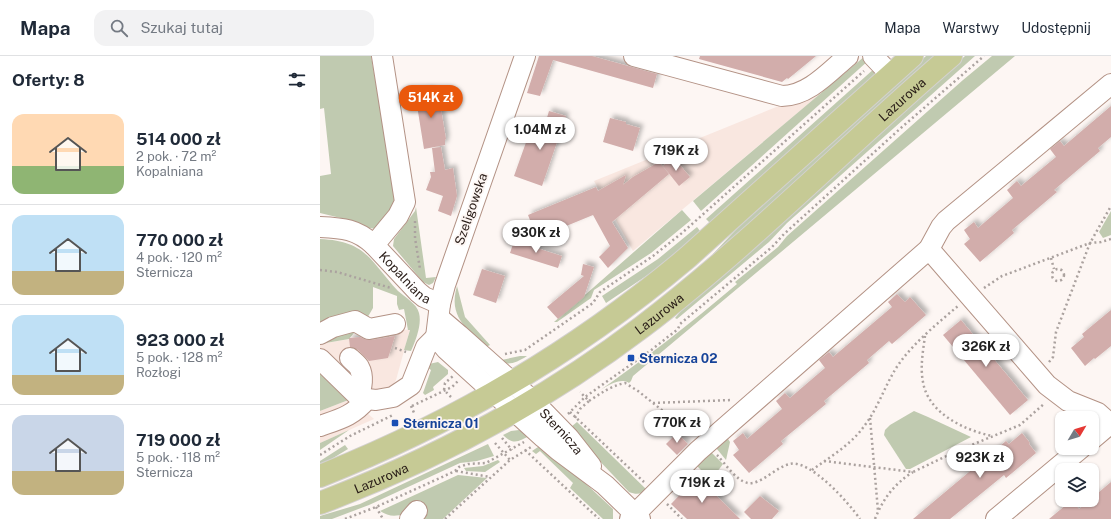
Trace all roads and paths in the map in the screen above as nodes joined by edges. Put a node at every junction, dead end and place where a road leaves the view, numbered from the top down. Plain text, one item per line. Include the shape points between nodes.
1 (382, 56) edge
2 (525, 56) edge
3 (634, 56) edge
4 (848, 56) edge
5 (912, 56) edge
6 (952, 56) edge
7 (984, 56) edge
8 (880, 64) edge
9 (1111, 84) edge
10 (1111, 206) edge
11 (415, 215) dead end
12 (320, 227) edge
13 (1111, 239) edge
14 (1090, 244) junction
15 (374, 245) junction
16 (929, 249) junction
17 (1051, 258) junction
18 (1055, 269) junction
19 (320, 270) edge
20 (421, 270) dead end
21 (396, 288) dead end
22 (971, 297) junction
23 (439, 311) junction
24 (396, 324) dead end
25 (320, 334) edge
26 (925, 336) junction
27 (436, 337) junction
28 (395, 348) dead end
29 (404, 351) dead end
30 (499, 355) dead end
31 (350, 358) dead end
32 (320, 359) edge
33 (1036, 373) junction
34 (456, 374) dead end
35 (462, 378) dead end
36 (452, 387) junction
37 (503, 388) junction
38 (576, 389) dead end
39 (444, 390) junction
40 (456, 391) dead end
41 (1056, 392) junction
42 (362, 397) junction
43 (585, 397) junction
44 (574, 399) dead end
45 (757, 399) junction
46 (454, 400) dead end
47 (589, 401) junction
48 (578, 403) junction
49 (652, 403) junction
50 (411, 406) junction
51 (524, 406) junction
52 (404, 410) dead end
53 (570, 412) junction
54 (397, 413) dead end
55 (416, 417) dead end
56 (566, 417) dead end
57 (575, 417) junction
58 (870, 418) junction
59 (571, 421) dead end
60 (1110, 424) edge
61 (320, 426) edge
62 (1099, 433) edge
63 (499, 436) dead end
64 (992, 436) junction
65 (529, 439) dead end
66 (492, 440) dead end
67 (535, 444) dead end
68 (701, 448) junction
69 (512, 450) junction
70 (525, 450) junction
71 (505, 454) junction
72 (320, 455) edge
73 (1073, 455) edge
74 (510, 460) junction
75 (824, 461) junction
76 (873, 468) junction
77 (812, 470) junction
78 (455, 471) junction
79 (913, 472) junction
80 (320, 476) edge
81 (490, 477) junction
82 (656, 493) junction
83 (320, 503) edge
84 (376, 507) junction
85 (878, 511) junction
86 (635, 517) edge
87 (352, 518) edge
88 (345, 519) edge
89 (383, 519) edge
90 (445, 519) edge
91 (599, 519) edge
92 (860, 519) edge
93 (875, 519) edge
94 (996, 519) edge

1 - 15 street, Kopalniana via 405,202 398,216
2 - 23 street, Szeligowska via 457,250
3 - 4 street via 782,96 803,92
5 - 8 main road, Lazurowa
6 - 51 main road, Lazurowa via 673,302 624,340
7 - 43 path via 772,246 680,324 678,329
8 - 30 path via 668,245 600,292 593,303 524,350
8 - 37 main road, Lazurowa via 664,278 589,333
9 - 16 street via 946,221
10 - 14 path
11 - 20 path
12 - 15 street, Kopalniana via 354,231
13 - 14 path
14 - 17 path
14 - 33 path via 1056,332 1053,357
15 - 23 street, Kopalniana
16 - 22 street
16 - 45 street
17 - 18 path
17 - 22 path via 1002,276
18 - 18 path via 1053,278 1062,280 1063,271
19 - 21 path
22 - 26 path
22 - 33 street
23 - 27 street, Szeligowska
23 - 37 street
24 - 25 street via 369,329 355,321 333,327
26 - 58 path via 901,360
26 - 64 path via 922,383 928,397 943,415 963,426
27 - 37 street via 446,349
27 - 42 street via 426,347 407,389 392,398 376,400
28 - 29 path
31 - 42 street via 360,368
32 - 42 street
33 - 41 street
34 - 39 path via 445,383
35 - 36 path
36 - 39 path
36 - 40 path
37 - 51 street
37 - 80 main road, Lazurowa via 421,432
38 - 43 path
39 - 46 path
39 - 50 path
41 - 60 street via 1073,403 1098,413
41 - 64 path via 1020,425
42 - 61 street via 351,414
43 - 47 path
43 - 48 path
44 - 48 path
45 - 49 path
45 - 68 street
47 - 49 path via 610,388 625,383
47 - 57 path
48 - 53 path
49 - 68 path
50 - 52 path
50 - 55 path
51 - 83 main road, Lazurowa via 482,430 396,472
51 - 86 street, Sternicza via 558,450 605,485
53 - 56 path
53 - 57 path
54 - 72 path via 350,436
57 - 59 path
57 - 82 path
58 - 75 path via 852,440
58 - 76 path
60 - 62 street
63 - 69 path
64 - 79 path
65 - 69 path
66 - 71 path
67 - 70 path
68 - 77 path via 711,449 735,475 749,483 756,482 789,464 796,463
68 - 82 street
69 - 71 path
70 - 74 path
70 - 91 path
71 - 74 path
71 - 78 path via 486,463 459,467
73 - 94 street
74 - 81 path
75 - 76 path
75 - 77 path
76 - 79 path
76 - 85 path
77 - 92 path via 852,507
78 - 81 path
78 - 84 path
79 - 85 path via 890,491
81 - 90 path
82 - 86 street
84 - 87 path
84 - 89 path
85 - 93 path
87 - 88 path

